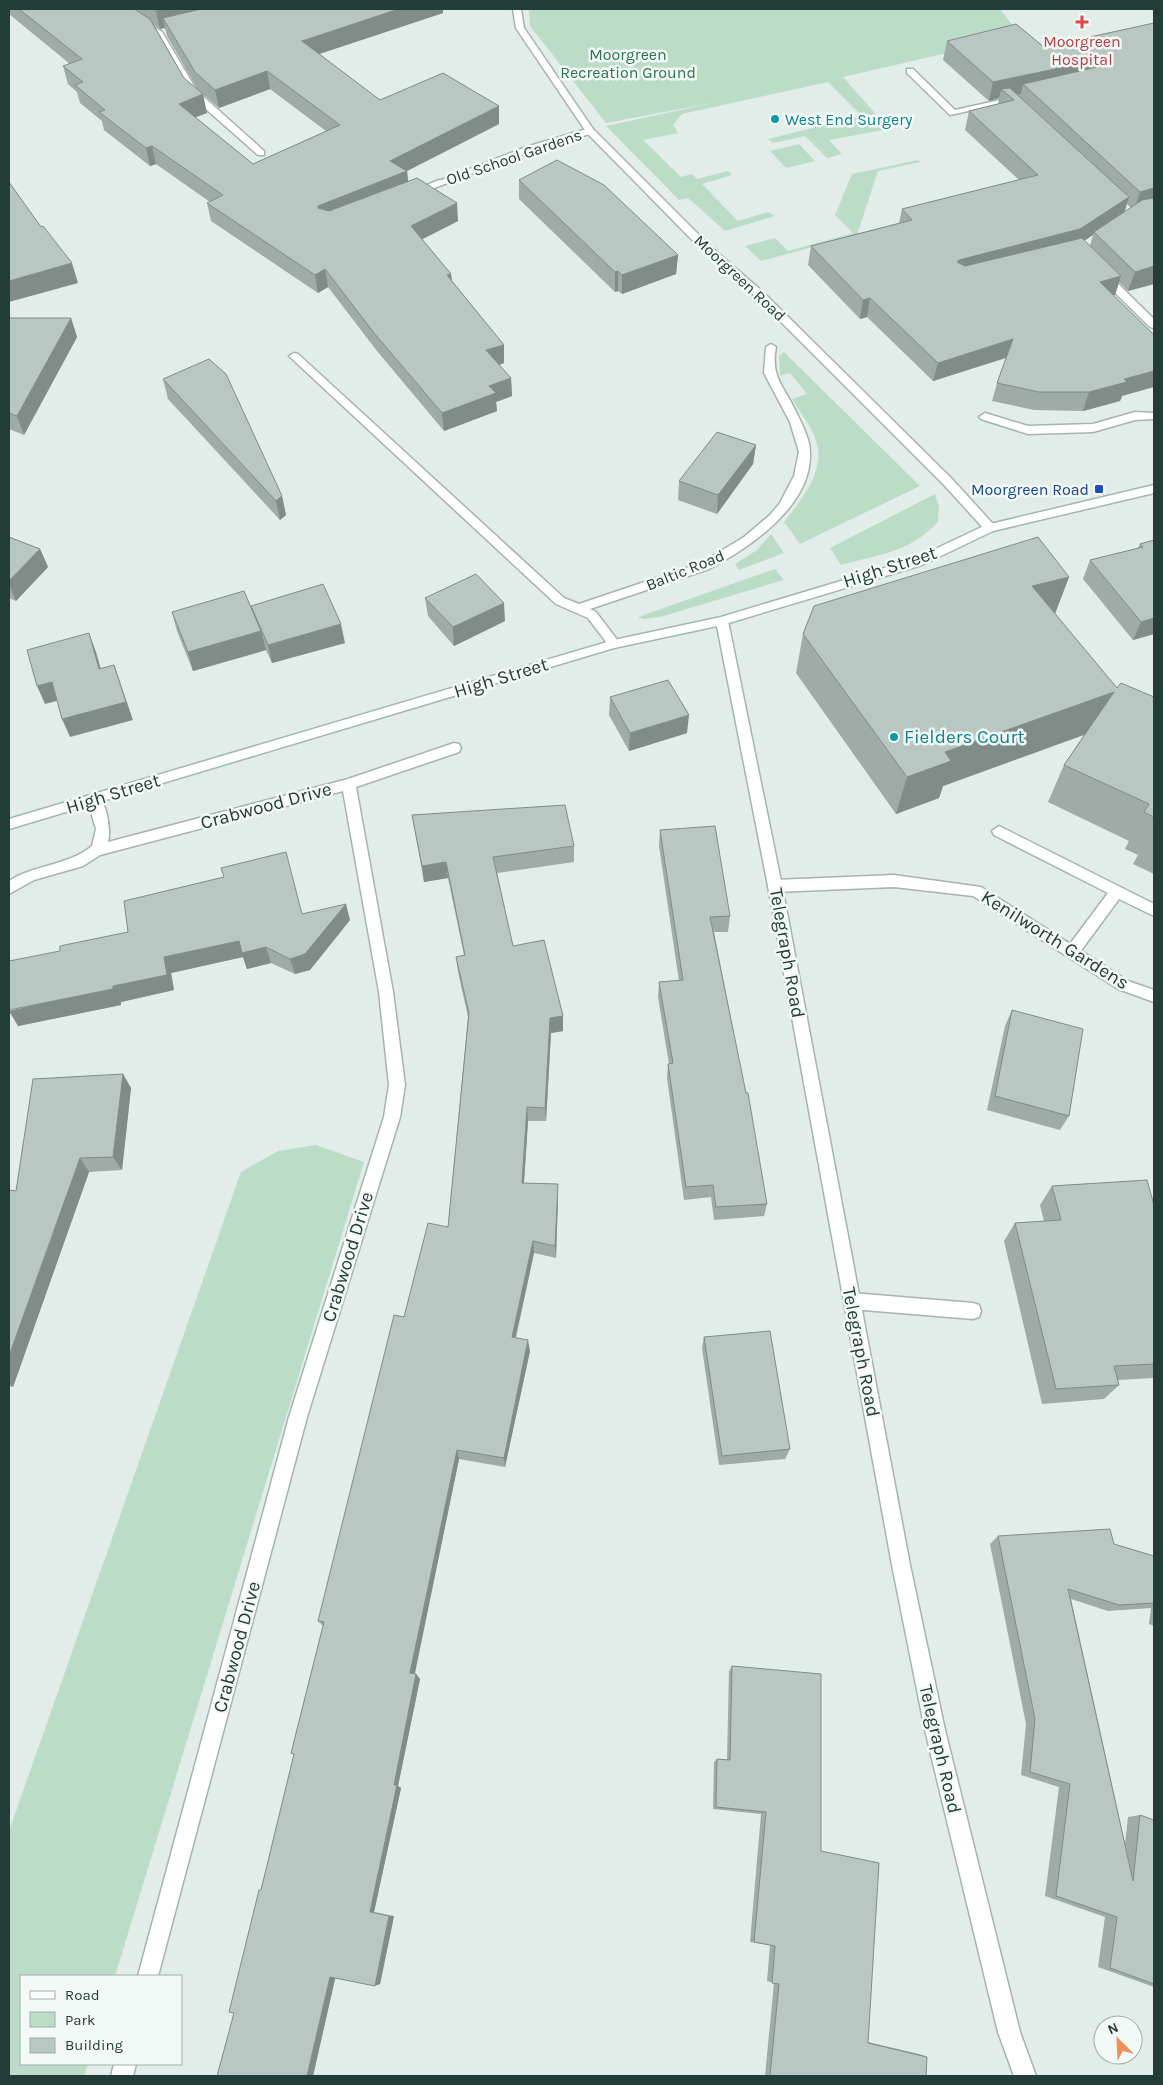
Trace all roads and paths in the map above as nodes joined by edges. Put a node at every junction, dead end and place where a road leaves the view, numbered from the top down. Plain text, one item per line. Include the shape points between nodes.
1 (119, 9) edge
2 (517, 9) edge
3 (910, 71) dead end
4 (1027, 97) edge
5 (590, 131) junction
6 (261, 153) dead end
7 (402, 198) edge
8 (1092, 264) edge
9 (1154, 324) edge
10 (771, 347) dead end
11 (294, 356) dead end
12 (1154, 416) edge
13 (985, 417) dead end
14 (1154, 489) edge
15 (990, 528) junction
16 (578, 609) junction
17 (722, 621) junction
18 (614, 644) junction
19 (454, 748) dead end
20 (349, 784) junction
21 (94, 799) junction
22 (9, 824) edge
23 (999, 831) dead end
24 (95, 851) junction
25 (775, 886) junction
26 (9, 888) edge
27 (1117, 891) junction
28 (1154, 910) edge
29 (1072, 952) junction
30 (1154, 996) edge
31 (852, 1301) junction
32 (973, 1311) dead end
33 (148, 1975) edge
34 (1025, 2076) edge

1 - 6 street via 163,32 193,93
2 - 5 street, Moorgreen Road via 520,28
3 - 4 street via 952,113 1013,104
5 - 7 street, Old School Gardens via 529,149
5 - 15 street, Moorgreen Road via 706,248 759,294
8 - 9 street
10 - 16 street, Baltic Road via 767,365 771,378 790,412 805,450 794,492 773,521 725,556 705,566
11 - 16 street via 560,601
12 - 13 street via 1135,416 1093,428 1028,430
14 - 15 street, High Street
15 - 17 street, High Street via 918,562
16 - 18 street via 592,615
17 - 18 street, High Street
17 - 25 street, Telegraph Road
18 - 21 street, High Street
19 - 20 street
20 - 24 street, Crabwood Drive
20 - 33 street, Crabwood Drive via 386,992 396,1085 392,1116 298,1417
21 - 22 street, High Street
21 - 24 street via 103,829 102,841
23 - 27 street
24 - 26 street, Crabwood Drive via 86,859 31,876
25 - 29 street, Kenilworth Gardens via 894,881 976,891
25 - 31 street, Telegraph Road
27 - 28 street
27 - 29 street
29 - 30 street, Kenilworth Gardens via 1123,985
31 - 32 street
31 - 34 street, Telegraph Road via 935,1730 1009,2032

